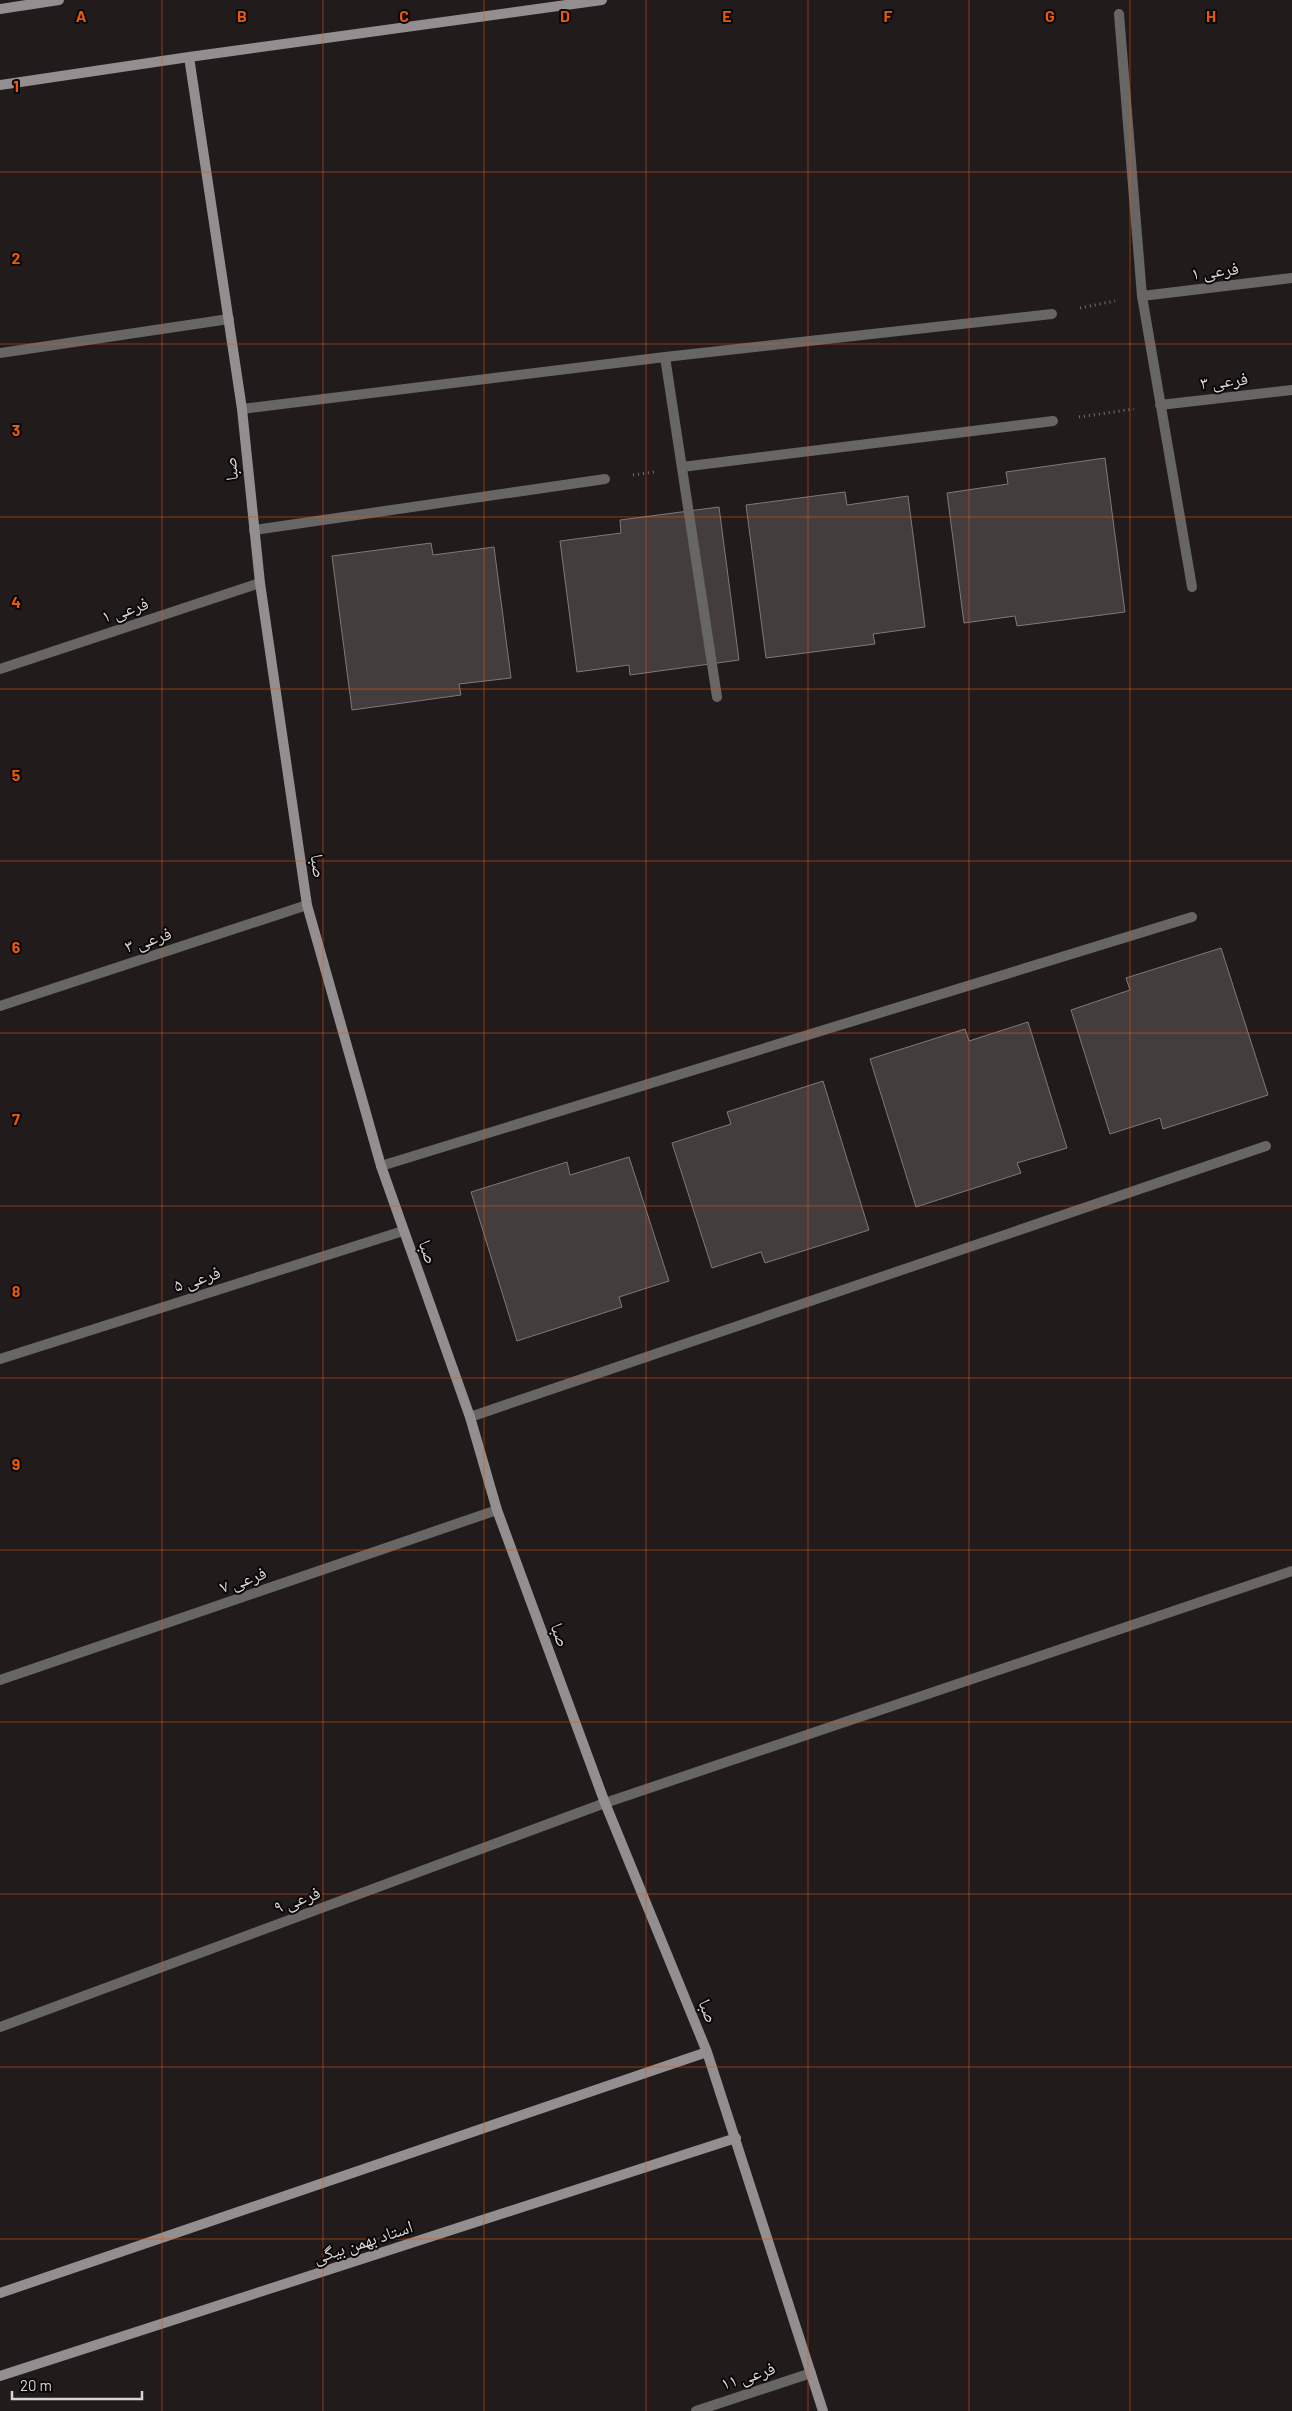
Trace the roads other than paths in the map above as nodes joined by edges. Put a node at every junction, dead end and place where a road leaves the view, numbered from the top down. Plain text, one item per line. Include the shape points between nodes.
1 (59, 0) edge
2 (602, 0) edge
3 (0, 9) edge
4 (1119, 14) dead end
5 (189, 57) junction
6 (0, 85) edge
7 (1292, 278) edge
8 (1142, 296) junction
9 (1052, 314) road end
10 (228, 319) junction
11 (0, 353) edge
12 (665, 357) junction
13 (1292, 390) edge
14 (1160, 405) junction
15 (242, 408) junction
16 (1052, 421) road end
17 (682, 467) junction
18 (605, 479) road end
19 (254, 530) junction
20 (260, 583) junction
21 (1192, 587) dead end
22 (0, 669) edge
23 (717, 697) dead end
24 (307, 905) junction
25 (1192, 917) dead end
26 (0, 1006) edge
27 (1266, 1146) dead end
28 (381, 1166) junction
29 (403, 1231) junction
30 (0, 1359) edge
31 (470, 1417) junction
32 (497, 1510) junction
33 (1292, 1571) edge
34 (0, 1680) edge
35 (605, 1803) junction
36 (0, 2027) edge
37 (707, 2052) junction
38 (736, 2138) junction
39 (0, 2293) edge
40 (811, 2373) junction
41 (0, 2376) edge
42 (696, 2411) edge
43 (823, 2411) edge

1 - 3 street
2 - 5 street
4 - 8 street
5 - 6 street
5 - 10 street, صبا
7 - 8 street, فرعی ۱
8 - 14 street
9 - 12 street
10 - 11 street
10 - 15 street, صبا
12 - 15 street
12 - 17 street
13 - 14 street, فرعی ۳
14 - 21 street
15 - 19 street, صبا
16 - 17 street
17 - 23 street
18 - 19 street
19 - 20 street, صبا
20 - 22 street, فرعی ۱
20 - 24 street, صبا
24 - 26 street, فرعی ۳
24 - 28 street, صبا
25 - 28 street
27 - 31 street
28 - 29 street, صبا
29 - 30 street, فرعی ۵
29 - 31 street, صبا
31 - 32 street, صبا
32 - 34 street, فرعی ۷
32 - 35 street, صبا
33 - 35 street, فرعی ۹
35 - 36 street, فرعی ۹
35 - 37 street, صبا
37 - 38 street, صبا
37 - 39 street
38 - 40 street, صبا
38 - 41 street, استاد بهمن بیگی
40 - 42 street, فرعی ۱۱
40 - 43 street, صبا

